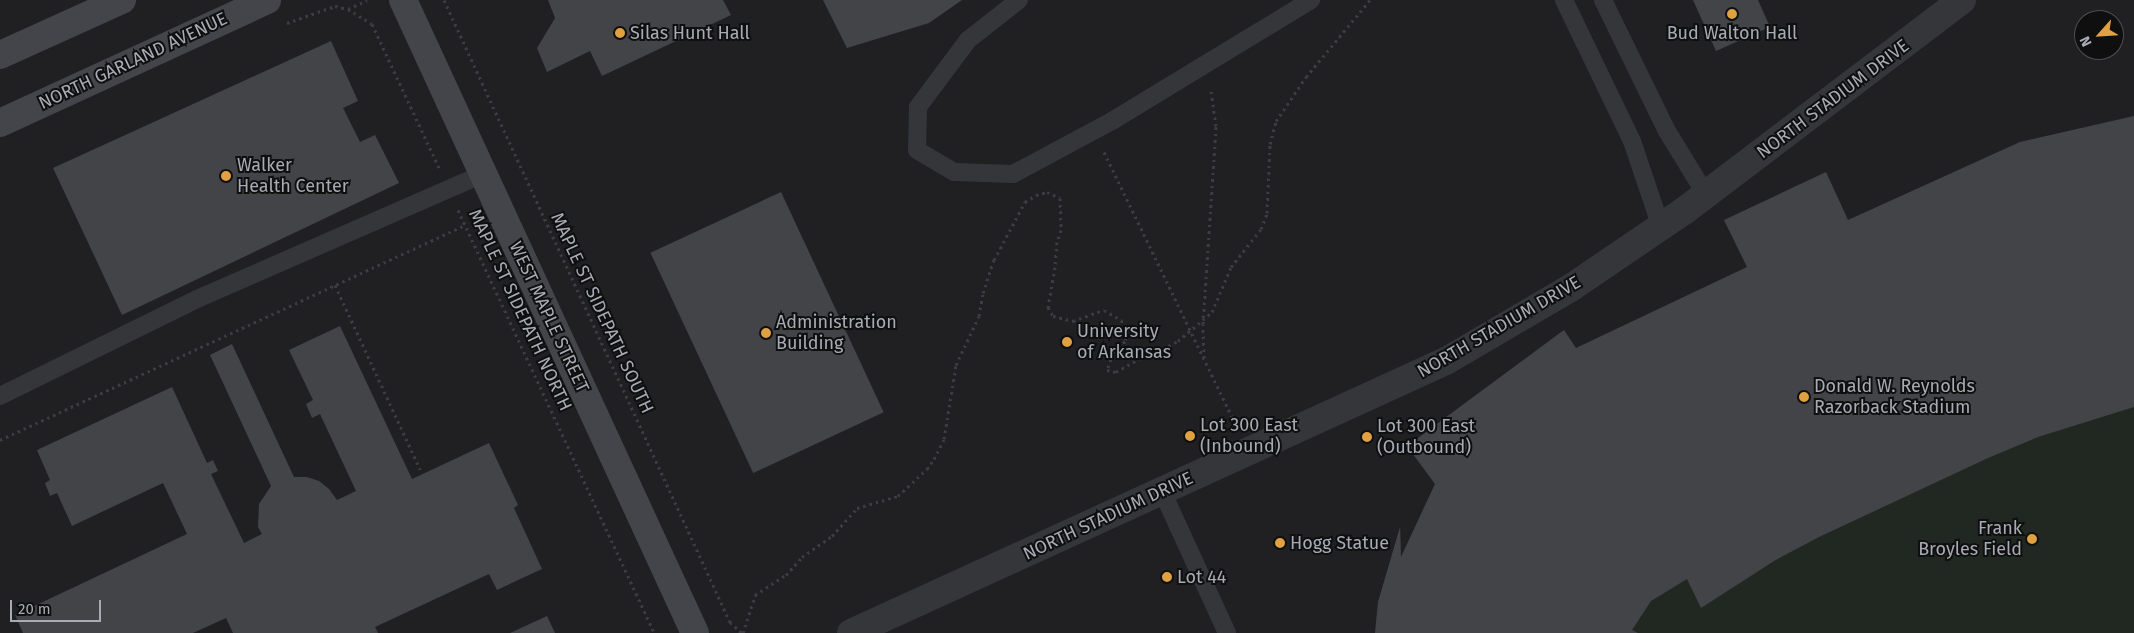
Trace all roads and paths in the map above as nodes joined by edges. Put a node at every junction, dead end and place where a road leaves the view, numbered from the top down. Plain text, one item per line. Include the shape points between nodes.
1 (122, 0) edge
2 (267, 0) edge
3 (333, 0) edge
4 (367, 0) edge
5 (403, 0) edge
6 (444, 0) edge
7 (1019, 0) edge
8 (1311, 0) edge
9 (1370, 0) edge
10 (1564, 0) edge
11 (1603, 0) edge
12 (1962, 0) edge
13 (335, 6) dead end
14 (0, 55) edge
15 (1207, 62) junction
16 (0, 123) edge
17 (1094, 131) junction
18 (483, 174) junction
19 (449, 189) junction
20 (1706, 195) junction
21 (465, 225) junction
22 (1661, 227) junction
23 (335, 285) junction
24 (1204, 320) junction
25 (1190, 332) junction
26 (1204, 361) junction
27 (0, 396) edge
28 (1234, 423) dead end
29 (0, 440) edge
30 (420, 469) dead end
31 (1162, 491) junction
32 (654, 633) edge
33 (695, 633) edge
34 (743, 633) edge
35 (850, 633) edge
36 (1227, 633) edge

1 - 14 main road
2 - 16 main road, NORTH GARLAND AVENUE
3 - 13 path
4 - 19 path, MAPLE ST SIDEPATH NORTH via 348,9 372,24
5 - 18 main road, WEST MAPLE STREET
6 - 34 path, MAPLE ST SIDEPATH SOUTH via 730,622
7 - 17 lane via 968,40 918,107 917,150 954,172 1014,174
8 - 15 lane
9 - 24 path via 1306,77 1276,120 1270,144 1268,213 1261,229 1231,267 1212,312
10 - 22 lane via 1632,141
11 - 20 lane via 1667,131
12 - 20 street, NORTH STADIUM DRIVE
15 - 17 lane
15 - 24 path via 1216,126
17 - 25 path
18 - 19 lane
18 - 33 main road, WEST MAPLE STREET
19 - 21 path, MAPLE ST SIDEPATH NORTH
19 - 27 lane via 197,300
20 - 22 street, NORTH STADIUM DRIVE
21 - 23 path
21 - 32 path, MAPLE ST SIDEPATH NORTH
22 - 31 street, NORTH STADIUM DRIVE via 1572,286 1446,361
23 - 29 path
23 - 30 path
24 - 25 path
24 - 26 path
25 - 26 path
25 - 34 path via 1116,372 1107,370 1125,341 1127,331 1121,320 1104,310 1073,321 1053,316 1048,306 1061,230 1060,198 1047,192 1036,194 1025,202 994,260 979,316 956,365 944,439 934,459 898,496 857,508 832,536 802,558 786,576 755,595
26 - 28 path
31 - 35 street, NORTH STADIUM DRIVE
31 - 36 lane

